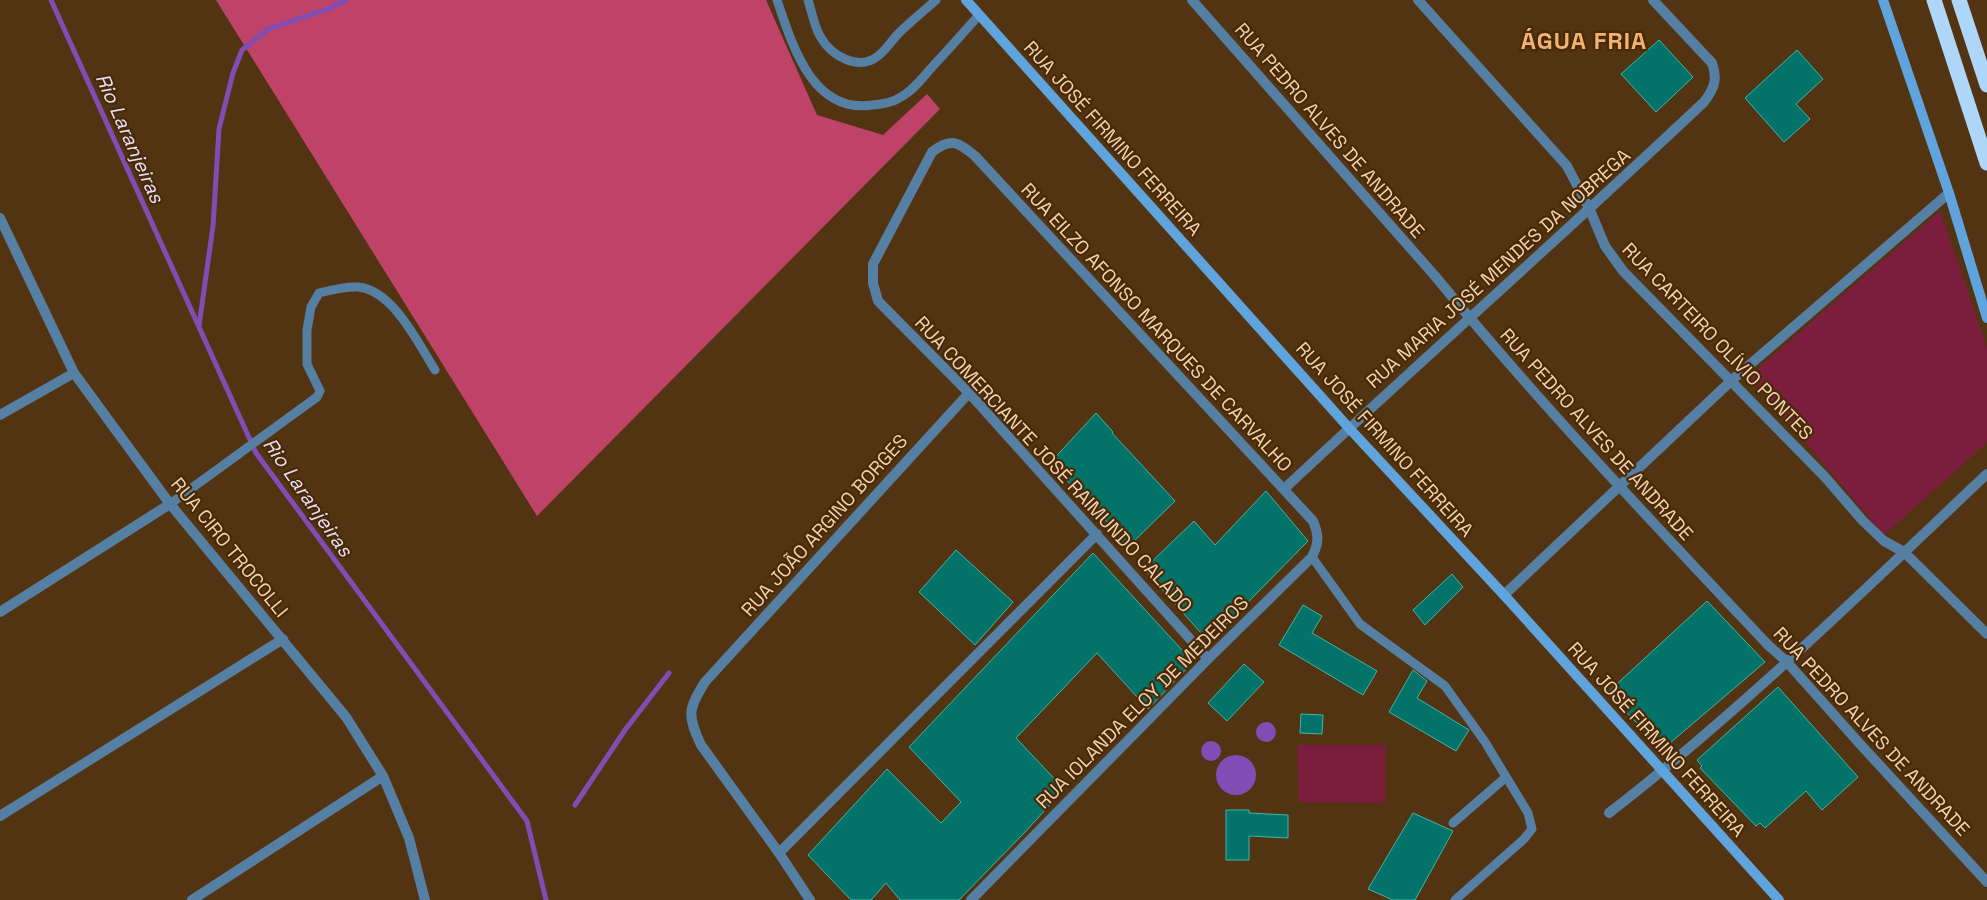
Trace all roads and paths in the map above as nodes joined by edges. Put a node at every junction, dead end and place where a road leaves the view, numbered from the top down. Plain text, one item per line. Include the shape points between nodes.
1 (777, 0) edge
2 (808, 0) edge
3 (936, 0) edge
4 (966, 0) edge
5 (1192, 0) edge
6 (1418, 0) edge
7 (1653, 0) edge
8 (1883, 0) edge
9 (1934, 0) edge
10 (1959, 0) edge
11 (979, 15) junction
12 (1987, 85) edge
13 (1987, 163) edge
14 (1949, 193) junction
15 (1590, 210) junction
16 (0, 218) edge
17 (873, 264) joint
18 (1470, 318) junction
19 (1987, 318) edge
20 (435, 370) dead end
21 (74, 373) junction
22 (1732, 380) junction
23 (969, 393) junction
24 (0, 415) edge
25 (1349, 428) junction
26 (1987, 474) edge
27 (1620, 487) junction
28 (1284, 489) junction
29 (170, 504) junction
30 (1097, 534) junction
31 (1904, 552) junction
32 (1312, 557) junction
33 (1504, 595) junction
34 (0, 612) edge
35 (1987, 634) edge
36 (283, 639) junction
37 (1208, 659) junction
38 (1786, 661) junction
39 (1663, 772) junction
40 (382, 776) junction
41 (1505, 778) junction
42 (1609, 814) dead end
43 (0, 816) edge
44 (1453, 823) dead end
45 (779, 853) junction
46 (1987, 882) edge
47 (192, 900) edge
48 (425, 900) edge
49 (810, 900) edge
50 (971, 900) edge
51 (1455, 900) edge
52 (1779, 900) edge

1 - 11 lane via 803,66 817,86 830,97 863,106 885,104 913,88
2 - 3 lane via 827,46 837,56 858,62 877,57
4 - 11 main road, RUA JOSÉ FIRMINO FERREIRA
5 - 18 street, RUA PEDRO ALVES DE ANDRADE
6 - 15 street, RUA CARTEIRO OLÍVIO PONTES via 1566,166
7 - 15 street, RUA MARIA JOSÉ MENDES DA NOBREGA via 1712,63 1716,74 1714,89
8 - 14 main road
9 - 13 highway
10 - 12 highway
11 - 25 main road, RUA JOSÉ FIRMINO FERREIRA
14 - 19 main road
14 - 22 street
15 - 18 street, RUA MARIA JOSÉ MENDES DA NOBREGA
15 - 22 street, RUA CARTEIRO OLÍVIO PONTES via 1605,246 1624,271
16 - 21 street, RUA CIRO TROCOLLI
17 - 23 street, RUA COMERCIANTE JOSÉ RAIMUNDO CALADO via 873,283 878,301
17 - 28 street, RUA EILZO AFONSO MARQUES DE CARVALHO via 932,152 943,144 953,142 962,146 975,156
18 - 25 street, RUA MARIA JOSÉ MENDES DA NOBREGA
18 - 27 street, RUA PEDRO ALVES DE ANDRADE
20 - 29 lane via 403,318 378,293 358,287 319,293 311,307 307,330 307,364 320,392 317,397
21 - 24 street
21 - 29 street, RUA CIRO TROCOLLI
22 - 27 street
22 - 31 street, RUA CARTEIRO OLÍVIO PONTES via 1863,521 1884,541
23 - 30 street, RUA COMERCIANTE JOSÉ RAIMUNDO CALADO
23 - 45 street, RUA JOÃO ARGINO BORGES via 705,682 691,709 692,725 701,745
25 - 28 street, RUA MARIA JOSÉ MENDES DA NOBREGA
25 - 33 main road, RUA JOSÉ FIRMINO FERREIRA
26 - 31 street
27 - 33 street
27 - 38 street, RUA PEDRO ALVES DE ANDRADE via 1768,646
28 - 32 street, RUA EILZO AFONSO MARQUES DE CARVALHO via 1313,521 1318,532 1318,544
29 - 34 street
29 - 36 street, RUA CIRO TROCOLLI
30 - 37 street, RUA COMERCIANTE JOSÉ RAIMUNDO CALADO
30 - 45 street
31 - 35 street, RUA CARTEIRO OLÍVIO PONTES
31 - 38 street
32 - 37 street, RUA IOLANDA ELOY DE MEDEIROS
32 - 41 lane via 1360,624 1445,686 1485,742
33 - 39 main road, RUA JOSÉ FIRMINO FERREIRA
36 - 40 street, RUA CIRO TROCOLLI via 346,717
36 - 43 street
37 - 50 street, RUA IOLANDA ELOY DE MEDEIROS
38 - 39 street
38 - 46 street, RUA PEDRO ALVES DE ANDRADE
39 - 42 street
39 - 52 main road, RUA JOSÉ FIRMINO FERREIRA
40 - 47 street
40 - 48 street, RUA CIRO TROCOLLI via 409,838
41 - 44 lane
41 - 51 lane via 1528,813 1532,829
45 - 49 street, RUA JOÃO ARGINO BORGES

